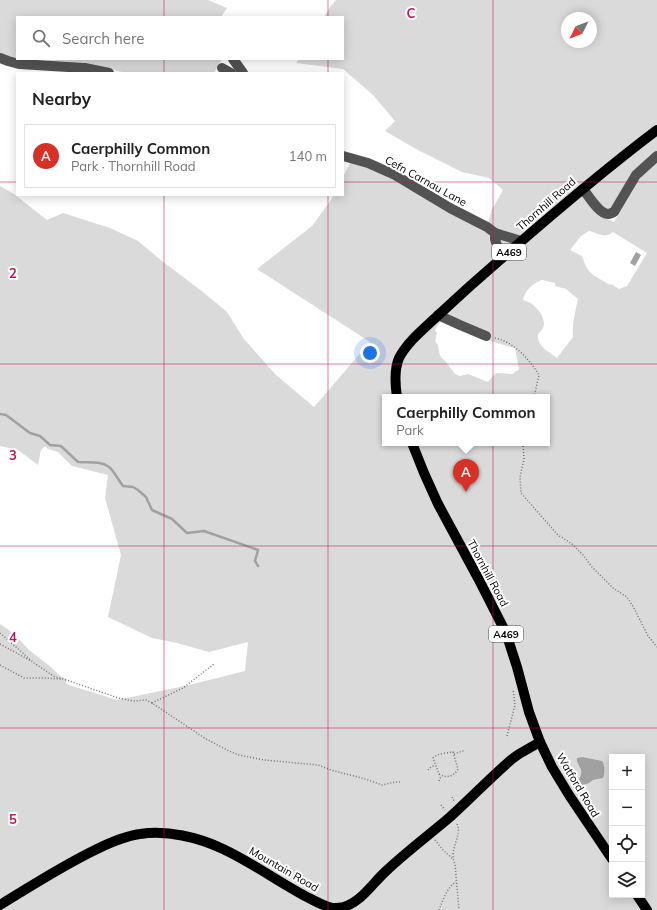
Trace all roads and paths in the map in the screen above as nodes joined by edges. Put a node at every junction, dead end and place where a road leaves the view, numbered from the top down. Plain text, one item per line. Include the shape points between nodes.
1 (0, 58) edge
2 (234, 60) edge
3 (222, 68) dead end
4 (104, 72) edge
5 (229, 72) edge
6 (242, 72) edge
7 (657, 130) edge
8 (344, 156) edge
9 (657, 156) edge
10 (583, 188) junction
11 (495, 233) junction
12 (521, 241) junction
13 (501, 259) junction
14 (438, 315) junction
15 (486, 336) joint
16 (397, 394) edge
17 (535, 394) edge
18 (413, 446) edge
19 (522, 446) edge
20 (0, 633) edge
21 (0, 644) edge
22 (657, 647) edge
23 (34, 663) junction
24 (214, 664) dead end
25 (0, 665) edge
26 (67, 680) junction
27 (512, 684) dead end
28 (152, 703) junction
29 (507, 736) dead end
30 (540, 742) junction
31 (464, 753) dead end
32 (454, 754) junction
33 (435, 765) junction
34 (428, 770) dead end
35 (441, 776) junction
36 (439, 781) dead end
37 (400, 782) dead end
38 (452, 797) dead end
39 (454, 801) dead end
40 (441, 805) dead end
41 (443, 808) dead end
42 (456, 821) dead end
43 (434, 838) dead end
44 (609, 855) edge
45 (453, 859) junction
46 (456, 882) junction
47 (639, 898) edge
48 (3, 901) edge
49 (439, 910) edge
50 (459, 910) edge
51 (647, 910) edge

1 - 4 street via 18,64 85,68
2 - 6 street
3 - 5 street
7 - 10 main road, Thornhill Road / A469
8 - 11 street, Cefn Carnau Lane via 368,163 394,176
9 - 10 street via 636,175 614,212 610,214 600,211
10 - 12 main road, Thornhill Road / A469
11 - 12 street, Cefn Carnau Lane
11 - 13 street
12 - 13 main road, Thornhill Road / A469
13 - 14 main road, Thornhill Road / A469
14 - 15 street
14 - 16 main road, Thornhill Road / A469 via 412,340 399,359 395,381
15 - 17 path via 514,346 534,368 539,375
18 - 30 main road, Thornhill Road / A469 via 438,504 506,633
19 - 22 path via 524,459 520,477 521,493 558,535 572,544 613,588 627,597 648,636
20 - 23 path
21 - 23 path
23 - 26 path via 55,677
24 - 28 path via 183,688
25 - 26 path via 24,678
26 - 28 path via 118,698 146,700
27 - 29 path via 515,705
28 - 37 path via 206,739 239,755 318,765 382,785
30 - 44 main road, Watford Road / A469 via 569,795
30 - 48 main road, Mountain Road via 512,759 451,816 383,873 355,903 343,908 333,908 317,902 210,843 176,834 157,833 123,838 108,844 48,874
31 - 32 path via 463,751
32 - 33 path via 444,753 435,756
32 - 35 path via 458,769 456,773
33 - 34 path
33 - 35 path
35 - 36 path
38 - 39 path
40 - 41 path
42 - 45 path via 459,828
43 - 45 path
45 - 46 path
46 - 49 path via 448,889
46 - 50 path
47 - 51 main road

